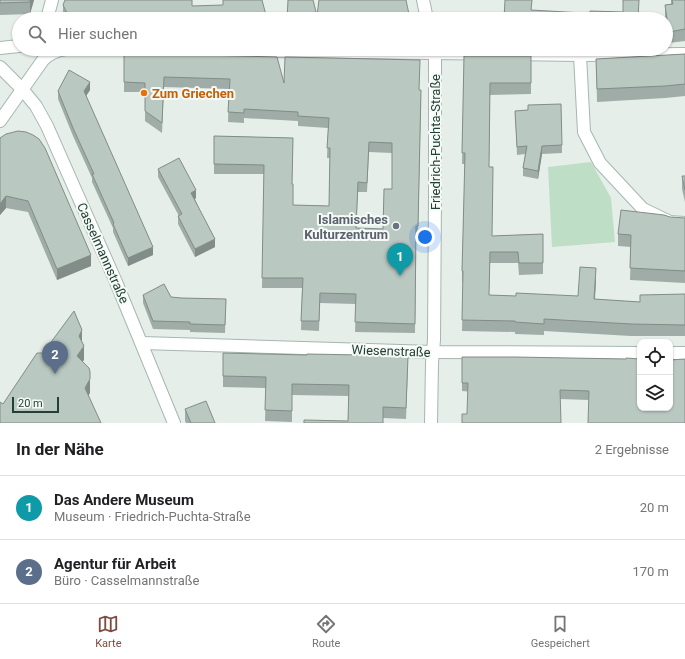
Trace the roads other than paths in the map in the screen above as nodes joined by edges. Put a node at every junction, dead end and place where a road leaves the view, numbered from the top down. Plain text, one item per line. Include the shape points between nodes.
1 (52, 0) edge
2 (423, 0) edge
3 (49, 12) edge
4 (426, 12) edge
5 (12, 47) edge
6 (0, 48) edge
7 (673, 54) edge
8 (685, 54) edge
9 (48, 56) edge
10 (434, 56) edge
11 (580, 56) edge
12 (0, 67) edge
13 (22, 89) junction
14 (0, 121) edge
15 (685, 223) edge
16 (142, 344) junction
17 (433, 352) junction
18 (637, 353) edge
19 (673, 353) edge
20 (685, 353) edge
21 (174, 423) edge
22 (431, 423) edge

1 - 3 street
2 - 4 street
5 - 6 street
7 - 8 street
9 - 13 street via 42,60
10 - 17 street, Friedrich-Puchta-Straße via 436,197
11 - 15 street via 584,132 600,163 643,209 670,222
12 - 13 street, Casselmannstraße
13 - 14 street
13 - 16 street, Casselmannstraße via 36,106 47,126
16 - 17 street, Wiesenstraße
16 - 21 street, Casselmannstraße
17 - 18 street, Wiesenstraße
17 - 22 street, Friedrich-Puchta-Straße
19 - 20 street

